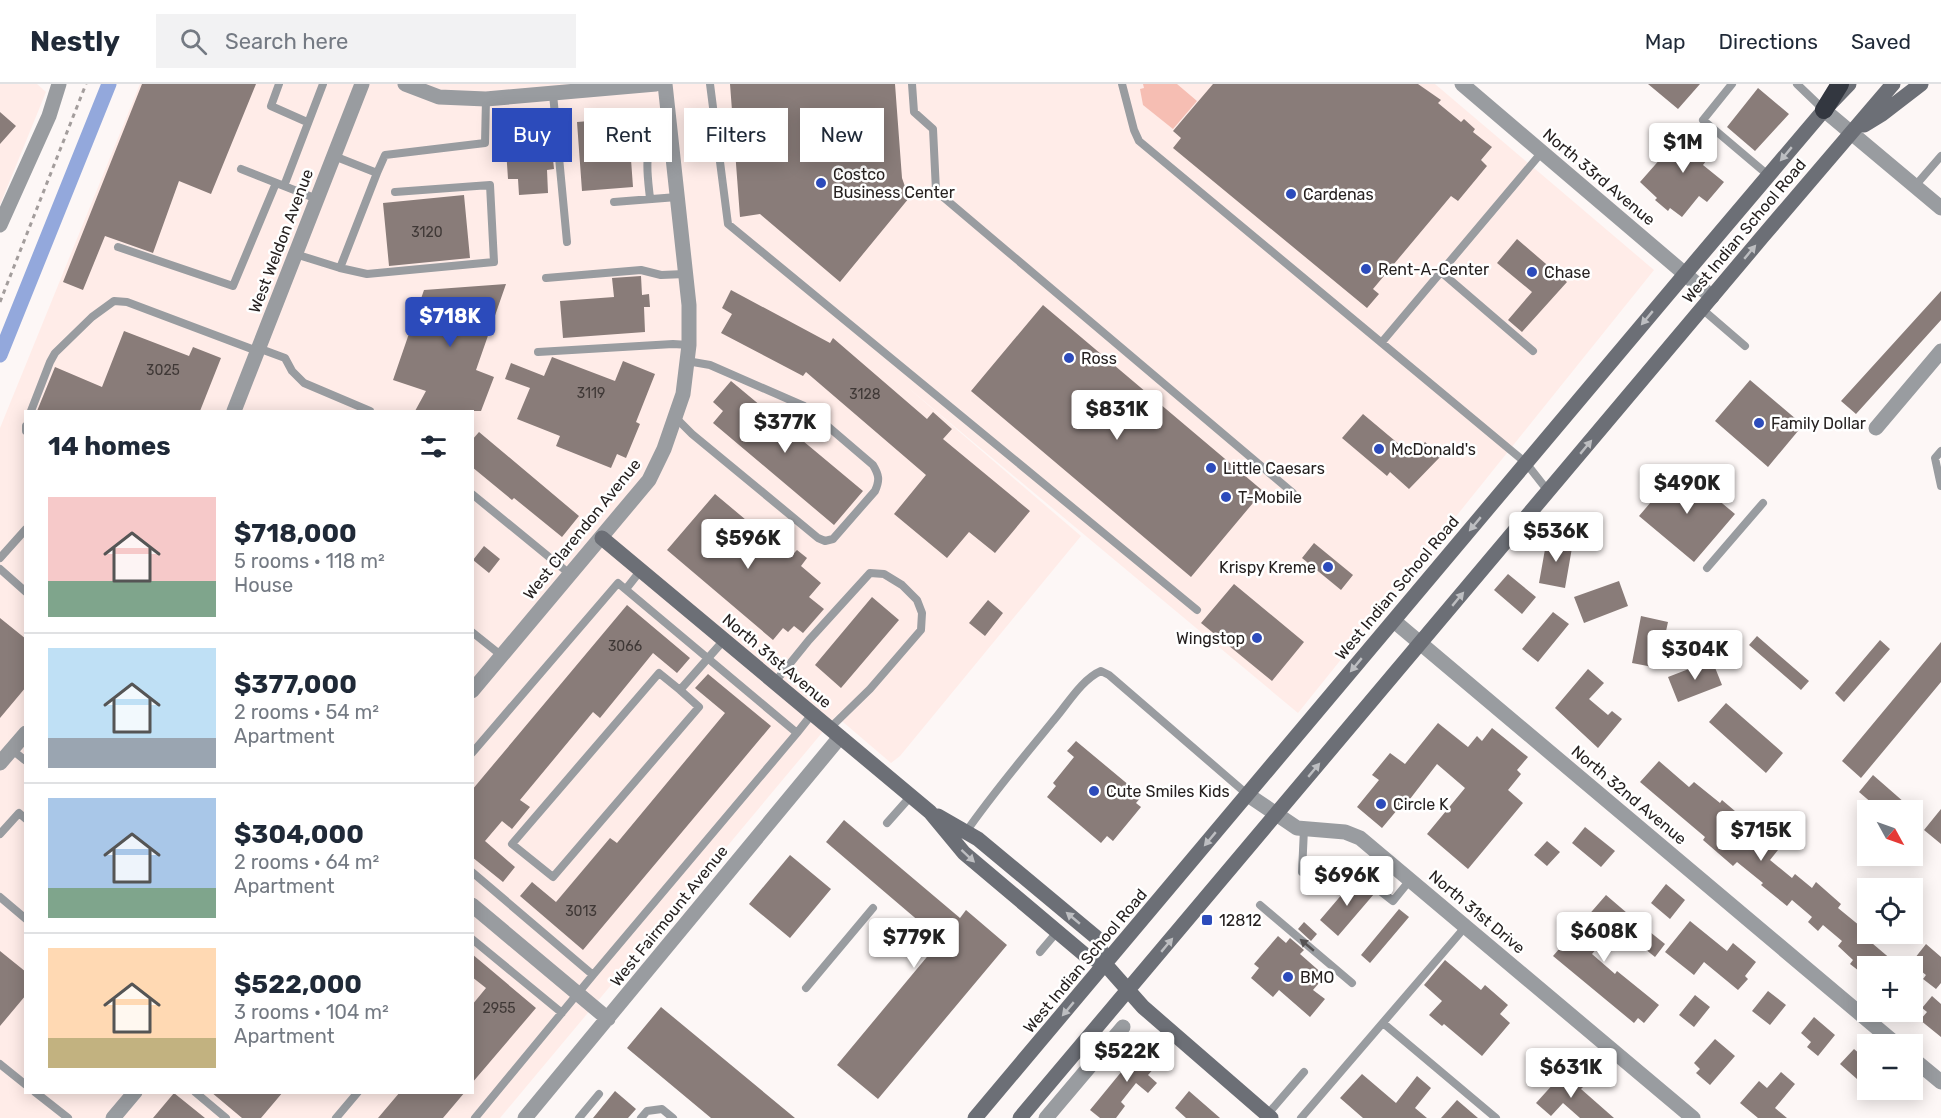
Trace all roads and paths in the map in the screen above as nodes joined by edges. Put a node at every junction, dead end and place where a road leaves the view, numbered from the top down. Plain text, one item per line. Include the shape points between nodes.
1 (59, 84) edge
2 (86, 84) edge
3 (279, 84) edge
4 (323, 84) edge
5 (362, 84) edge
6 (405, 84) edge
7 (656, 84) edge
8 (665, 84) edge
9 (710, 84) edge
10 (912, 84) edge
11 (1122, 84) edge
12 (1462, 84) edge
13 (1732, 84) edge
14 (1797, 84) edge
15 (1840, 84) edge
16 (1849, 84) edge
17 (1893, 84) edge
18 (1921, 84) edge
19 (621, 86) edge
20 (554, 93) junction
21 (486, 99) junction
22 (668, 108) edge
23 (1824, 110) junction
24 (307, 122) junction
25 (1851, 132) junction
26 (672, 149) edge
27 (1542, 152) junction
28 (334, 156) junction
29 (1941, 156) edge
30 (648, 162) edge
31 (241, 169) dead end
32 (377, 173) junction
33 (1768, 175) junction
34 (280, 184) junction
35 (1915, 186) junction
36 (395, 192) dead end
37 (677, 197) junction
38 (317, 199) junction
39 (650, 199) junction
40 (614, 202) dead end
41 (1941, 208) edge
42 (0, 225) edge
43 (567, 242) dead end
44 (118, 247) dead end
45 (296, 254) junction
46 (340, 268) junction
47 (1441, 272) junction
48 (686, 274) junction
49 (1685, 274) junction
50 (546, 278) dead end
51 (1712, 297) junction
52 (0, 302) edge
53 (1701, 309) junction
54 (1382, 342) junction
55 (689, 345) junction
56 (1745, 346) dead end
57 (258, 350) junction
58 (538, 351) dead end
59 (1533, 351) dead end
60 (1941, 351) edge
61 (687, 361) junction
62 (31, 410) edge
63 (234, 410) edge
64 (368, 410) edge
65 (675, 417) junction
66 (1876, 428) dead end
67 (1941, 451) edge
68 (1526, 463) junction
69 (1941, 486) edge
70 (1548, 491) junction
71 (1293, 493) dead end
72 (474, 496) edge
73 (1763, 503) dead end
74 (24, 531) edge
75 (602, 538) junction
76 (0, 558) edge
77 (1707, 568) dead end
78 (0, 569) edge
79 (641, 570) junction
80 (571, 575) junction
81 (626, 589) junction
82 (24, 590) edge
83 (1197, 610) dead end
84 (1394, 621) junction
85 (474, 634) edge
86 (724, 640) junction
87 (1420, 643) junction
88 (502, 656) junction
89 (708, 658) junction
90 (774, 682) junction
91 (474, 689) edge
92 (680, 690) junction
93 (812, 714) junction
94 (797, 733) junction
95 (835, 733) junction
96 (24, 735) edge
97 (11, 749) junction
98 (474, 751) edge
99 (24, 759) edge
100 (0, 763) edge
101 (1248, 795) junction
102 (911, 796) junction
103 (930, 812) junction
104 (1276, 814) junction
105 (24, 817) edge
106 (887, 823) dead end
107 (1304, 829) junction
108 (966, 832) junction
109 (0, 834) edge
110 (474, 874) edge
111 (1410, 880) junction
112 (0, 897) edge
113 (1260, 905) dead end
114 (474, 907) edge
115 (873, 908) dead end
116 (24, 917) edge
117 (1466, 926) junction
118 (1057, 932) junction
119 (474, 941) edge
120 (1040, 952) dead end
121 (1106, 964) junction
122 (593, 975) junction
123 (1352, 982) dead end
124 (806, 988) dead end
125 (1129, 990) junction
126 (578, 994) junction
127 (562, 1013) junction
128 (608, 1019) junction
129 (1383, 1023) junction
130 (1123, 1027) dead end
131 (1884, 1034) edge
132 (0, 1064) edge
133 (1923, 1067) edge
134 (1304, 1072) dead end
135 (1941, 1082) edge
136 (24, 1083) edge
137 (38, 1094) edge
138 (133, 1094) edge
139 (197, 1094) edge
140 (356, 1094) edge
141 (599, 1094) dead end
142 (1269, 1116) edge
143 (68, 1118) edge
144 (113, 1118) edge
145 (226, 1118) edge
146 (336, 1118) edge
147 (475, 1118) edge
148 (525, 1118) edge
149 (579, 1118) edge
150 (641, 1118) edge
151 (673, 1118) edge
152 (975, 1118) edge
153 (1020, 1118) edge
154 (1046, 1118) edge
155 (1301, 1118) edge
156 (1496, 1118) edge
157 (1694, 1118) edge

1 - 42 street via 49,116
2 - 52 path
3 - 24 lane via 271,106
4 - 24 lane
5 - 28 street, West Weldon Avenue
6 - 21 street via 439,97
7 - 19 street
8 - 22 street, West Clarendon Avenue
9 - 83 lane via 728,224
10 - 71 lane via 914,112 933,129 936,191
11 - 54 lane via 1139,141
12 - 27 street, North 33rd Avenue
13 - 33 lane via 1703,120
14 - 23 lane
15 - 23 highway
16 - 23 main road, West Indian School Road
17 - 25 main road, West Indian School Road
18 - 25 main road
19 - 20 street
20 - 21 street
20 - 43 lane
21 - 32 lane via 485,143 385,155
23 - 25 street
23 -> 33 main road, West Indian School Road
24 - 34 lane
25 - 35 street
51 -> 25 main road, West Indian School Road
26 - 37 street, West Clarendon Avenue
27 - 47 lane
27 - 49 street, North 33rd Avenue
28 - 32 lane
28 - 38 street, West Weldon Avenue
29 - 35 lane
30 - 39 lane
31 - 34 lane
32 - 46 lane
33 - 49 main road, West Indian School Road
34 - 38 lane
34 - 44 lane via 233,286
35 - 41 street
36 - 46 lane via 490,185 494,262 367,274
37 - 39 lane
37 - 48 street, West Clarendon Avenue
38 - 45 street, West Weldon Avenue
39 - 40 lane
45 - 46 lane
45 - 57 street, West Weldon Avenue
47 - 54 lane
47 - 59 lane
48 - 50 lane via 661,275 641,270
48 - 55 street, West Clarendon Avenue
49 - 51 street, North 33rd Avenue
49 -> 68 main road, West Indian School Road
51 - 53 main road, West Indian School Road
53 - 56 lane
70 -> 53 main road, West Indian School Road
54 - 68 lane
55 - 58 lane
55 - 61 street, West Clarendon Avenue
57 - 62 lane via 127,302 114,302 92,317 55,353
57 - 63 street, West Weldon Avenue
57 - 64 lane via 285,358 304,382
60 - 66 street
61 - 65 street, West Clarendon Avenue via 683,394
61 - 65 lane via 710,365 804,406 873,465 879,474 878,483 833,539 825,541
65 - 75 street, West Clarendon Avenue via 649,480
67 - 69 lane via 1935,458
68 - 70 lane
68 -> 84 main road, West Indian School Road
87 -> 70 main road, West Indian School Road
72 - 80 lane
73 - 77 lane
74 - 76 lane
75 - 79 main road, North 31st Avenue
75 - 80 street, West Clarendon Avenue
78 - 82 lane
79 - 81 lane
79 - 86 main road, North 31st Avenue
80 - 88 street, West Clarendon Avenue
81 - 89 lane
81 - 98 lane via 618,583
84 - 87 street, North 32nd Avenue
84 -> 101 main road, West Indian School Road
85 - 88 lane
86 - 89 lane
86 - 90 main road, North 31st Avenue
104 -> 87 main road, West Indian School Road
87 - 131 street, North 32nd Avenue
88 - 91 street, West Clarendon Avenue
89 - 92 lane
89 - 94 lane
90 - 93 main road, North 31st Avenue
90 - 95 lane via 870,573 884,574 902,585 922,613 921,630
92 - 92 lane via 699,707 553,877 512,844 659,673
93 - 94 lane
93 - 95 main road, North 31st Avenue
94 - 122 lane
95 - 102 main road, North 31st Avenue
95 - 128 street, West Fairmount Avenue
96 - 97 street
97 - 99 lane
97 - 100 street
101 - 104 street, North 31st Drive
101 - 108 lane via 1101,671 1069,702
101 -> 121 main road, West Indian School Road
102 - 103 main road, North 31st Avenue
102 - 106 lane
103 - 108 main road, North 31st Avenue
103 -> 118 main road, North 31st Avenue via 964,853
104 - 107 street, North 31st Drive
125 -> 104 main road, West Indian School Road
105 - 109 lane via 19,813
107 - 111 street, North 31st Drive via 1345,832 1360,838
107 - 111 lane via 1302,872 1343,862 1393,901
121 -> 108 main road, North 31st Avenue via 1097,938
110 - 122 lane
111 - 117 street, North 31st Drive
112 - 116 lane
123 -> 113 lane
114 - 126 street
115 - 124 lane
117 - 129 lane
117 - 157 street, North 31st Drive
118 - 120 lane
118 - 121 main road, North 31st Avenue via 1085,955
119 - 127 lane
121 - 125 main road, North 31st Avenue
121 -> 152 main road, West Indian School Road
122 - 126 lane
125 - 142 main road, North 31st Avenue via 1143,1007
125 - 153 main road, West Indian School Road
126 - 127 lane
126 - 128 street
127 - 147 lane
128 - 148 street, West Fairmount Avenue
129 - 155 lane
129 - 156 lane
130 - 154 street
132 - 136 lane
133 - 135 street
134 - 142 lane
137 - 143 lane
138 - 144 street
139 - 145 lane
140 - 146 lane
141 - 149 lane
150 - 151 lane via 647,1111 662,1109

